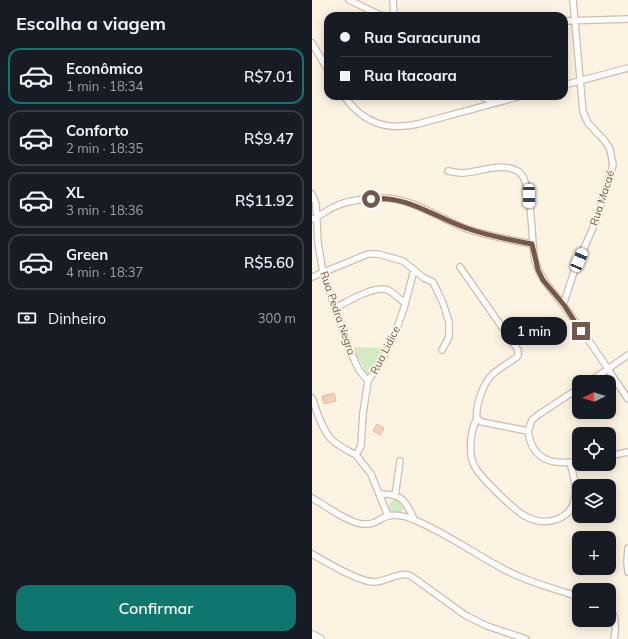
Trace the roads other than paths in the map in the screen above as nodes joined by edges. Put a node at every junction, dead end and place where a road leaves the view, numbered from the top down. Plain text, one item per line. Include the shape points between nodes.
1 (349, 0) edge
2 (393, 0) edge
3 (573, 0) edge
4 (374, 12) edge
5 (394, 12) edge
6 (628, 19) edge
7 (568, 21) edge
8 (575, 21) junction
9 (312, 43) edge
10 (324, 63) edge
11 (628, 68) edge
12 (580, 80) junction
13 (568, 84) edge
14 (347, 100) edge
15 (488, 100) edge
16 (506, 100) edge
17 (494, 103) junction
18 (448, 171) dead end
19 (312, 194) edge
20 (314, 218) edge
21 (532, 244) junction
22 (460, 267) dead end
23 (414, 270) junction
24 (324, 272) junction
25 (312, 278) edge
26 (405, 303) junction
27 (564, 305) junction
28 (335, 308) junction
29 (442, 350) dead end
30 (628, 355) edge
31 (608, 369) junction
32 (599, 375) edge
33 (368, 382) junction
34 (572, 393) edge
35 (312, 398) edge
36 (628, 399) edge
37 (477, 419) junction
38 (528, 431) junction
39 (628, 452) edge
40 (356, 455) junction
41 (616, 455) edge
42 (400, 461) dead end
43 (570, 463) joint
44 (381, 494) junction
45 (395, 496) junction
46 (312, 498) edge
47 (391, 515) junction
48 (414, 519) junction
49 (628, 548) edge
50 (312, 554) edge
51 (628, 572) edge
52 (572, 595) edge
53 (616, 627) edge
54 (312, 635) edge
55 (320, 639) edge
56 (526, 639) edge
57 (614, 639) edge

1 - 4 street
2 - 5 street
3 - 8 street, Rua Macaé
6 - 8 street
7 - 8 street
8 - 12 street, Rua Macaé
9 - 10 street
11 - 12 street
12 - 13 street
12 - 27 street, Rua Macaé via 584,118 607,145 612,165 596,221
14 - 17 street via 362,115 377,123 394,127 418,124
15 - 17 street
16 - 17 street
18 - 21 street via 462,173 500,167 514,169 521,174 529,196
19 - 20 street, Rua Pedra Negra via 316,203
20 - 21 street via 336,205 380,198 392,199 422,208 482,234
20 - 24 street, Rua Pedra Negra
21 - 27 street via 543,280
22 - 37 street via 517,347 518,356 490,376 478,404
23 - 24 street via 403,261 368,254
23 - 26 street, Rua Lidice
23 - 29 street via 433,282 443,303 450,333
24 - 25 street
24 - 28 street, Rua Pedra Negra
26 - 28 street via 386,289 358,296
26 - 33 street, Rua Lidice via 396,331
27 - 31 street
28 - 33 street, Rua Pedra Negra via 350,351
30 - 31 street
31 - 32 street
31 - 36 street
33 - 40 street, Rua Lidice via 361,446
34 - 38 street via 532,420
35 - 40 street via 330,438
37 - 38 street
37 - 43 street via 471,450 474,466 526,517 548,522 563,518 572,508 575,488
38 - 43 street via 531,445 542,458 551,462
39 - 41 street
40 - 44 street via 371,474
42 - 45 street
44 - 45 street
44 - 47 street
45 - 48 street via 406,502
46 - 47 street via 346,518 362,524 378,522
47 - 48 street
48 - 52 street via 500,568
49 - 51 street
50 - 56 street via 368,582 407,574 465,615 487,626
53 - 57 street
54 - 55 main road

